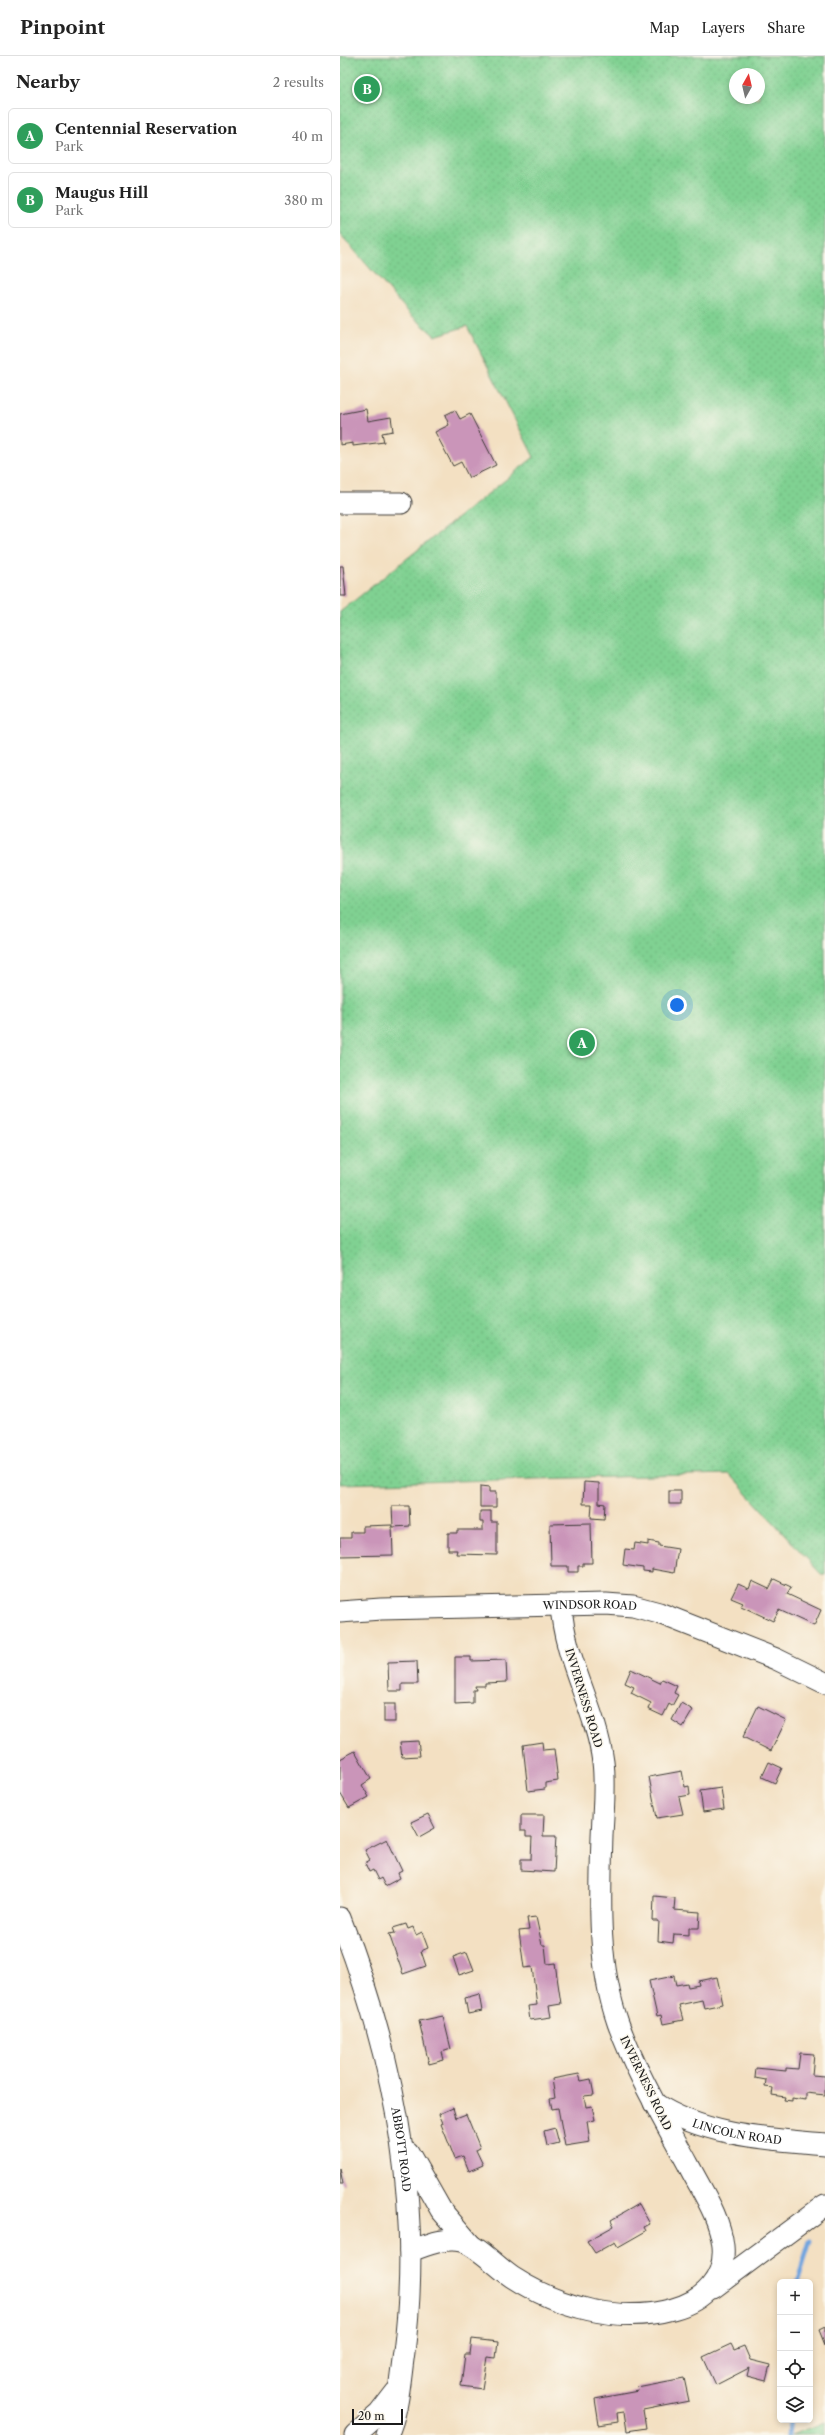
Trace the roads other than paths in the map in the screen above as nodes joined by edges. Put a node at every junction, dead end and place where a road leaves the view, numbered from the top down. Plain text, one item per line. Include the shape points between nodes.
1 (401, 502) dead end
2 (340, 503) edge
3 (562, 1605) junction
4 (340, 1612) edge
5 (825, 1683) edge
6 (340, 1918) edge
7 (654, 2103) junction
8 (399, 2128) junction
9 (825, 2144) edge
10 (825, 2205) edge
11 (470, 2244) junction
12 (410, 2251) junction
13 (707, 2292) junction
14 (399, 2388) junction
15 (340, 2428) edge
16 (346, 2435) edge
17 (355, 2435) edge
18 (387, 2435) edge

1 - 2 street
3 - 4 street, WINDSOR ROAD
3 - 5 street, WINDSOR ROAD via 620,1604 646,1608 776,1659
3 - 7 street, INVERNESS ROAD via 566,1639 594,1724 603,1765 600,1890 606,1978 613,2008 626,2044
6 - 8 street, ABBOTT ROAD via 380,2038
7 - 9 street, LINCOLN ROAD via 680,2117 707,2127 776,2140
7 - 13 street, INVERNESS ROAD via 712,2209 719,2228 723,2257 719,2275
8 - 11 street, INVERNESS ROAD via 419,2174 441,2210
8 - 12 street, ABBOTT ROAD via 407,2183
10 - 13 street
11 - 12 street, INVERNESS ROAD via 445,2241
11 - 13 street, INVERNESS ROAD via 523,2284 556,2300 590,2310 621,2314 658,2312 676,2309
12 - 14 street, ABBOTT ROAD via 407,2324
14 - 17 street, ABBOTT ROAD via 386,2407
14 - 18 street, ABBOTT ROAD
15 - 16 street

